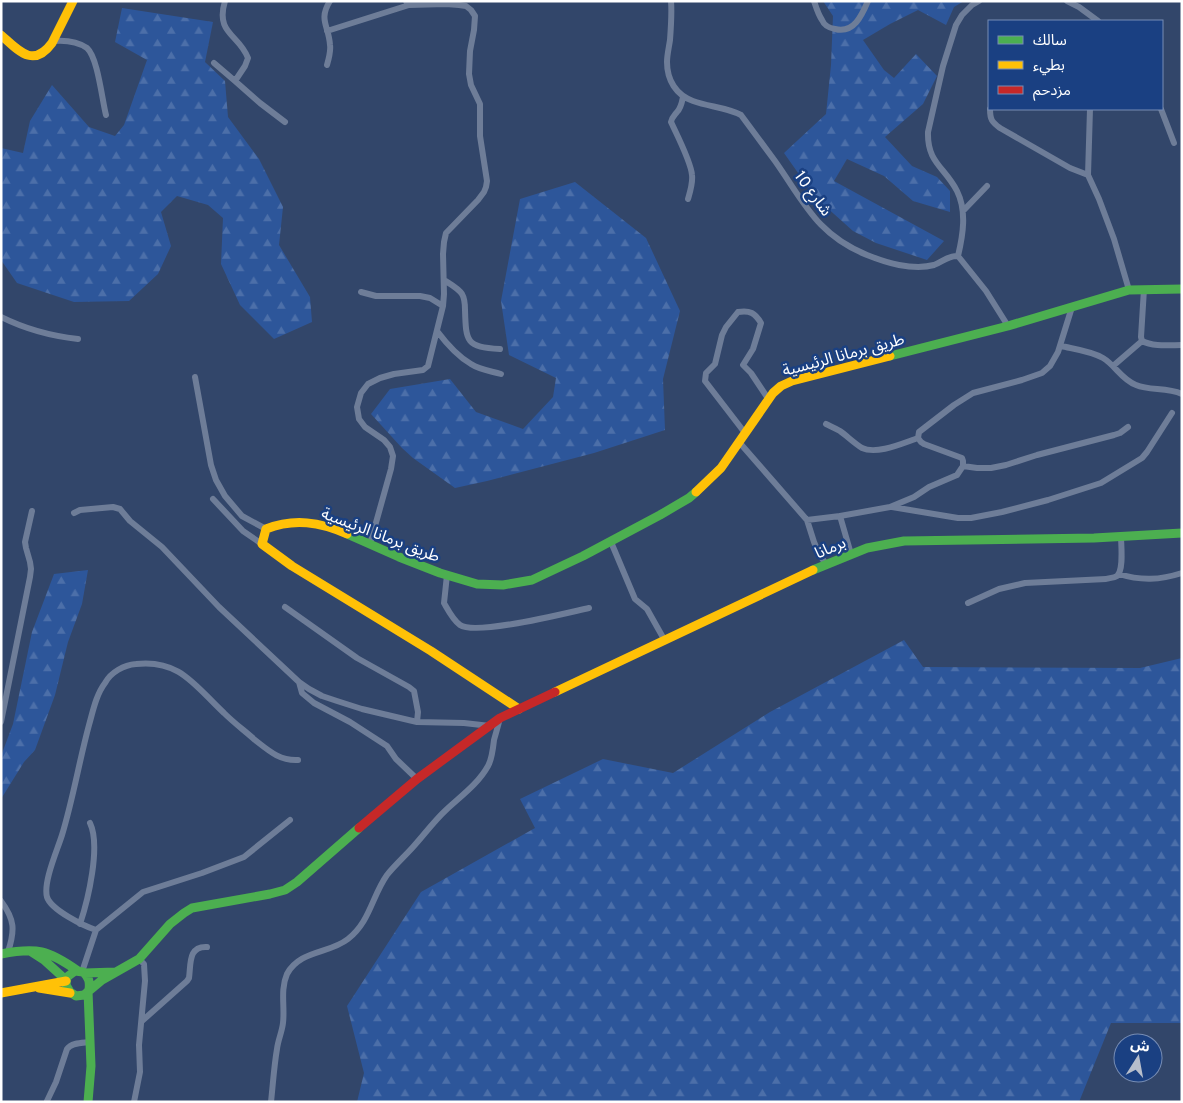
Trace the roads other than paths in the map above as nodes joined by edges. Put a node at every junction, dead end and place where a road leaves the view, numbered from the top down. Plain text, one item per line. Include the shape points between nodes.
1 (73, 1) edge
2 (225, 1) edge
3 (330, 1) edge
4 (671, 1) edge
5 (814, 1) edge
6 (868, 1) edge
7 (979, 1) edge
8 (1067, 1) edge
9 (408, 3) edge
10 (1097, 20) edge
11 (327, 31) junction
12 (1, 35) edge
13 (53, 41) junction
14 (214, 63) dead end
15 (327, 65) dead end
16 (235, 81) junction
17 (683, 96) junction
18 (990, 110) edge
19 (1090, 110) edge
20 (1161, 110) edge
21 (106, 115) dead end
22 (285, 122) dead end
23 (1174, 143) dead end
24 (1088, 175) junction
25 (987, 186) dead end
26 (688, 199) dead end
27 (963, 211) junction
28 (958, 256) junction
29 (444, 280) junction
30 (1144, 289) junction
31 (1182, 289) edge
32 (1129, 290) junction
33 (361, 292) dead end
34 (443, 306) junction
35 (1072, 307) junction
36 (1, 317) edge
37 (1008, 326) junction
38 (437, 330) junction
39 (78, 339) dead end
40 (1142, 341) junction
41 (1182, 345) edge
42 (1061, 346) junction
43 (500, 349) dead end
44 (1113, 366) junction
45 (501, 374) dead end
46 (194, 377) dead end
47 (1182, 394) edge
48 (769, 400) junction
49 (1172, 413) dead end
50 (826, 424) dead end
51 (1128, 427) dead end
52 (745, 433) junction
53 (918, 438) junction
54 (739, 442) junction
55 (963, 466) junction
56 (213, 499) dead end
57 (890, 507) junction
58 (32, 511) dead end
59 (74, 514) dead end
60 (840, 516) junction
61 (807, 520) junction
62 (266, 529) junction
63 (1182, 533) edge
64 (1121, 536) junction
65 (611, 542) junction
66 (262, 544) junction
67 (370, 544) junction
68 (851, 554) junction
69 (826, 564) junction
70 (1182, 573) edge
71 (1119, 574) junction
72 (447, 575) junction
73 (968, 604) dead end
74 (284, 607) dead end
75 (588, 608) dead end
76 (665, 641) junction
77 (300, 682) junction
78 (519, 709) junction
79 (500, 718) junction
80 (1, 722) edge
81 (417, 722) junction
82 (490, 726) junction
83 (298, 760) dead end
84 (417, 778) junction
85 (290, 820) dead end
86 (90, 823) dead end
87 (1, 901) edge
88 (80, 924) junction
89 (96, 930) junction
90 (206, 947) dead end
91 (27, 950) junction
92 (5, 953) edge
93 (139, 959) junction
94 (82, 972) junction
95 (116, 972) junction
96 (66, 980) junction
97 (31, 987) junction
98 (89, 991) junction
99 (1, 993) edge
100 (75, 995) junction
101 (89, 1018) junction
102 (142, 1021) junction
103 (90, 1042) junction
104 (47, 1101) edge
105 (88, 1102) edge
106 (134, 1102) edge
107 (271, 1102) edge

1 - 13 street
2 - 16 street via 224,25 248,58
3 - 11 street via 324,16
4 - 17 street via 668,73 672,84
5 - 6 street via 822,22 839,30 857,23
7 - 27 street via 962,15 956,26 928,132 930,154 957,192
8 - 10 street
9 - 11 street
9 - 29 street via 466,6 475,16 469,74 480,104 480,136 487,181 478,200 446,233
11 - 15 street via 330,46
12 - 13 street via 19,52 31,55 44,52
13 - 21 street via 72,42 88,49
14 - 16 street
16 - 22 street
17 - 26 street via 671,122 692,175
17 - 28 street, شارع 10 via 740,115 815,219 852,249 884,262 912,267 933,265
18 - 24 street via 993,122 1000,128
19 - 24 street
20 - 23 street
24 - 32 street via 1114,239
25 - 27 street
27 - 28 street
28 - 37 street
29 - 34 street
29 - 43 street via 463,295 469,340 474,346
30 - 31 street, طريق برمانا الرئيسية
30 - 32 street, طريق برمانا الرئيسية
30 - 40 street
32 - 35 street, طريق برمانا الرئيسية
33 - 34 street via 376,296 420,296
34 - 38 street
35 - 37 street, طريق برمانا الرئيسية
35 - 42 street
36 - 39 street via 35,331
37 - 48 street, طريق برمانا الرئيسية via 792,381 781,386
38 - 45 street via 449,346 470,364
38 - 67 street via 428,366 368,384 357,408 365,426 384,440 393,456
40 - 41 street
40 - 44 street
42 - 44 street via 1096,355
42 - 53 street via 1056,358 1042,373 973,393 919,432
44 - 47 street via 1134,384
46 - 62 street via 216,480 242,516
48 - 52 street, طريق برمانا الرئيسية
48 - 52 street via 743,365 753,349 761,323 746,310 738,312 722,335 718,357 706,373 705,381
49 - 57 street via 1142,458 1102,483 971,518
50 - 53 street via 869,450
51 - 55 street via 1114,435 1006,465
52 - 54 street, طريق برمانا الرئيسية
53 - 55 street via 924,444 962,458
54 - 61 street
54 - 65 street, طريق برمانا الرئيسية via 721,468 689,498
55 - 57 street via 957,475
56 - 66 street via 243,531
57 - 60 street
58 - 80 street via 25,542 30,577
59 - 77 street via 80,510 120,509
60 - 61 street
60 - 68 street
61 - 69 street
62 - 66 street
62 - 67 street, طريق برمانا الرئيسية via 293,522 318,524
63 - 64 street, برمانا
64 - 68 street, برمانا via 904,541
64 - 71 street via 1122,565
65 - 72 street, طريق برمانا الرئيسية via 532,580 503,585 477,584
65 - 76 street via 635,599 648,609
66 - 78 street
67 - 72 street, طريق برمانا الرئيسية
68 - 69 street, برمانا
69 - 76 street, برمانا
70 - 71 street via 1144,579
71 - 73 street via 1106,578 1025,583 999,589
72 - 75 street via 444,603 460,625 472,629 522,623
74 - 81 street via 357,658 414,691
76 - 78 street, برمانا
77 - 81 street via 322,696
77 - 84 street via 302,693 314,703 387,746
78 - 79 street
79 - 82 street
79 - 107 street via 488,767 387,875 360,928 347,940 302,958 287,974
81 - 82 street
82 - 84 street
83 - 88 street via 278,757 268,751 224,714 192,680 178,671 165,665 134,664 115,672 105,682 96,701 70,806 48,877 47,898 53,906
84 - 93 street via 285,890 192,908 172,922
85 - 89 street via 244,857 143,892
86 - 88 street via 94,830 94,864
87 - 92 street via 12,919 12,934
88 - 89 street
89 - 94 street
90 - 102 street via 192,953 188,981
91 - 92 street
91 - 94 street via 52,954
91 - 96 street
93 - 95 street
93 - 102 street via 144,964 145,974
94 - 95 street
94 - 96 street via 71,974
94 - 98 street via 90,978
95 - 98 street
96 - 97 street
96 - 100 street via 66,988
97 - 99 street
97 - 100 street
98 - 100 street
98 - 101 street
100 - 101 street
101 - 103 street
102 - 106 street via 140,1072
103 - 104 street via 73,1044 68,1048
103 - 105 street

